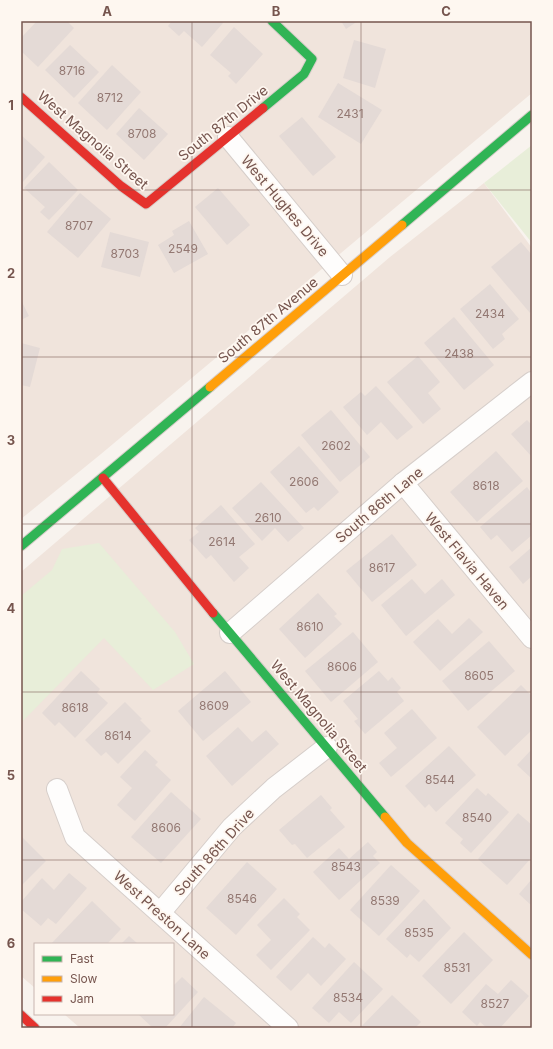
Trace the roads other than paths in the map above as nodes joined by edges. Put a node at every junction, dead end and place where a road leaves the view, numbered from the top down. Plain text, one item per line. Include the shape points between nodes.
1 (272, 21) edge
2 (21, 97) edge
3 (532, 115) edge
4 (228, 137) junction
5 (146, 204) joint
6 (342, 275) junction
7 (532, 382) edge
8 (103, 478) junction
9 (403, 483) junction
10 (21, 546) edge
11 (230, 633) junction
12 (532, 638) edge
13 (327, 747) junction
14 (57, 789) dead end
15 (160, 913) junction
16 (532, 955) edge
17 (21, 1015) edge
18 (35, 1028) edge
19 (288, 1028) edge

1 - 4 street, South 87th Drive via 312,59 304,74
2 - 5 street, West Magnolia Street via 121,186
3 - 6 street, South 87th Avenue
4 - 5 street, South 87th Drive
4 - 6 street, West Hughes Drive
6 - 8 street, South 87th Avenue
7 - 9 street, South 86th Lane
8 - 10 street, South 87th Avenue
8 - 11 street, West Magnolia Street
9 - 11 street, South 86th Lane
9 - 12 street, West Flavia Haven
11 - 13 street, West Magnolia Street
13 - 15 street, South 86th Drive via 274,788 232,827
13 - 16 street, West Magnolia Street via 407,843
14 - 15 street, West Preston Lane via 75,837
15 - 19 street, West Preston Lane
17 - 18 street

